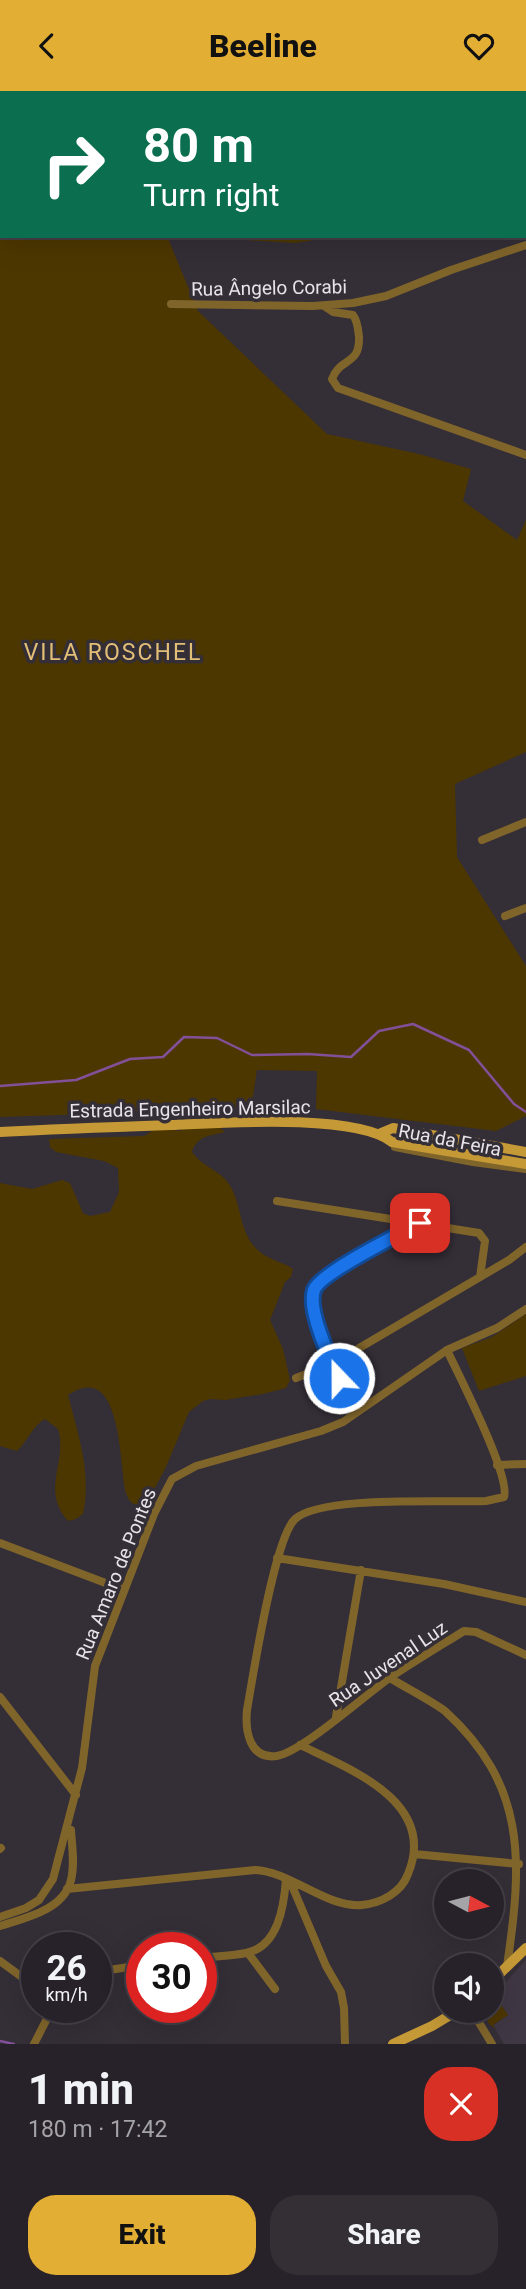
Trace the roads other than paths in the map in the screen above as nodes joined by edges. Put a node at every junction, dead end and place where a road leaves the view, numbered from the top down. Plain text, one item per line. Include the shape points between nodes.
1 (526, 245) edge
2 (171, 304) dead end
3 (324, 306) junction
4 (526, 455) edge
5 (526, 822) edge
6 (481, 839) dead end
7 (526, 908) edge
8 (505, 916) dead end
9 (0, 1132) edge
10 (377, 1133) junction
11 (526, 1152) edge
12 (526, 1164) edge
13 (526, 1169) edge
14 (277, 1201) dead end
15 (420, 1223) junction
16 (526, 1247) edge
17 (480, 1277) junction
18 (526, 1309) edge
19 (447, 1350) junction
20 (332, 1364) junction
21 (296, 1378) dead end
22 (359, 1410) junction
23 (526, 1464) edge
24 (497, 1465) junction
25 (0, 1543) edge
26 (277, 1558) junction
27 (361, 1570) junction
28 (124, 1590) junction
29 (526, 1602) edge
30 (526, 1655) edge
31 (390, 1678) junction
32 (0, 1697) edge
33 (336, 1717) junction
34 (300, 1745) junction
35 (76, 1795) junction
36 (70, 1820) junction
37 (414, 1854) junction
38 (519, 1864) junction
39 (288, 1880) junction
40 (67, 1889) junction
41 (0, 1917) edge
42 (0, 1926) edge
43 (526, 1948) edge
44 (248, 1953) junction
45 (217, 1956) edge
46 (0, 1961) edge
47 (507, 1966) junction
48 (504, 1969) edge
49 (21, 1976) edge
50 (275, 1989) dead end
51 (45, 2023) edge
52 (438, 2023) edge
53 (479, 2023) edge
54 (34, 2044) edge
55 (345, 2044) edge
56 (393, 2044) edge
57 (492, 2044) edge

1 - 3 street, Rua Ângelo Corabi via 376,299
2 - 3 street, Rua Ângelo Corabi
3 - 4 street via 353,315 358,330 358,354 333,375 338,388
5 - 6 street
7 - 8 street
9 - 10 main road, Estrada Engenheiro Marsilac via 280,1122
10 - 11 main road, Estrada Engenheiro Marsilac via 393,1128
10 - 12 main road, Estrada Engenheiro Marsilac via 392,1142
10 - 13 street, Rua da Feira via 381,1141 395,1147
14 - 15 street
15 - 17 street via 483,1236
15 - 20 street via 316,1285 314,1311
16 - 17 street
17 - 20 street
18 - 19 street, Rua Amaro de Pontes via 497,1328
19 - 22 street, Rua Amaro de Pontes
19 - 24 street
20 - 21 street
20 - 22 street
22 - 28 street, Rua Amaro de Pontes via 321,1431 182,1472 163,1493
23 - 24 street
24 - 26 street via 505,1485 504,1497 316,1509 294,1520
25 - 28 street
26 - 27 street
26 - 34 street, Rua Juvenal Luz via 246,1728 252,1746 272,1757
27 - 29 street
27 - 33 street
28 - 35 street, Rua Amaro de Pontes via 95,1666
30 - 31 street, Rua Juvenal Luz via 464,1631
31 - 33 street, Rua Juvenal Luz
31 - 38 street via 444,1711 498,1763 520,1819
32 - 35 street
33 - 34 street, Rua Juvenal Luz
34 - 37 street via 384,1790 404,1814
35 - 36 street, Rua Amaro de Pontes
36 - 40 street via 72,1873
36 - 41 street, Rua Amaro de Pontes via 48,1891 39,1900
37 - 38 street
37 - 39 street via 407,1878 397,1891 372,1904 340,1902
38 - 47 street
39 - 40 street via 269,1870 255,1870
39 - 44 street via 272,1935
39 - 55 street via 341,1992
40 - 42 street via 45,1910
43 - 47 main road
44 - 45 street
44 - 50 street
46 - 49 street
47 - 48 main road
51 - 54 street
52 - 56 main road
53 - 57 street

